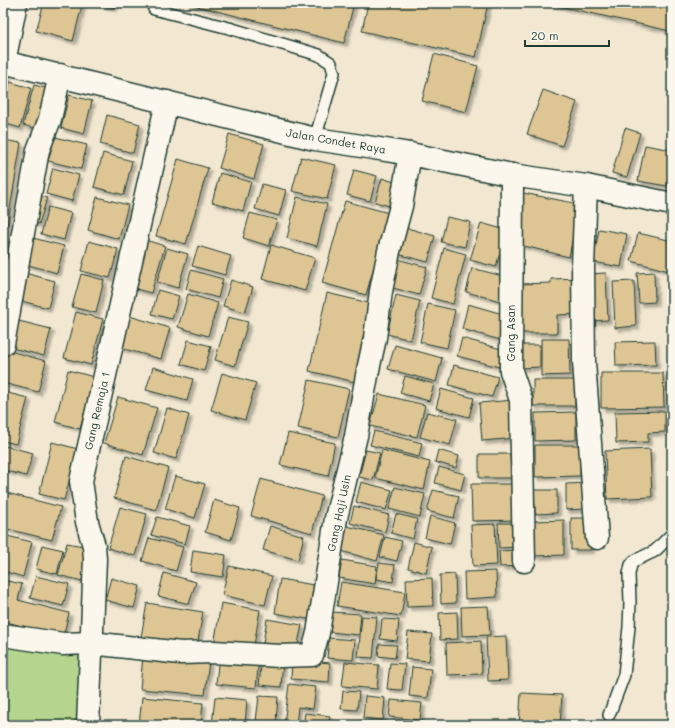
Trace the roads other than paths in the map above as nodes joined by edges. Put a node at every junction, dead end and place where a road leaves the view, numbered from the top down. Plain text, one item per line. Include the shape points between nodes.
1 (16, 3) edge
2 (154, 9) dead end
3 (3, 62) edge
4 (60, 75) junction
5 (167, 102) junction
6 (315, 139) junction
7 (410, 154) junction
8 (512, 175) junction
9 (586, 186) junction
10 (672, 204) edge
11 (3, 344) edge
12 (672, 534) edge
13 (597, 538) dead end
14 (524, 561) dead end
15 (3, 635) edge
16 (91, 643) junction
17 (609, 715) dead end
18 (88, 725) edge

1 - 3 street
2 - 6 lane via 319,55 331,63 334,73
3 - 4 street, Jalan Condet Raya
4 - 5 street, Jalan Condet Raya
4 - 11 street via 50,119 38,150
5 - 6 street, Jalan Condet Raya
5 - 16 street, Gang Remaja 1 via 81,481 95,558
6 - 7 street, Jalan Condet Raya
7 - 8 street, Jalan Condet Raya
7 - 16 street, Gang Haji Usin via 401,206 386,264 356,436 336,518 318,633 312,655 181,653
8 - 9 street, Jalan Condet Raya
8 - 14 street, Gang Asan via 511,371 521,400
9 - 10 street, Jalan Condet Raya
9 - 13 street via 583,266 584,362
12 - 17 lane via 655,551 634,561 631,566 624,675
15 - 16 street via 63,644
16 - 18 street, Gang Remaja 1

